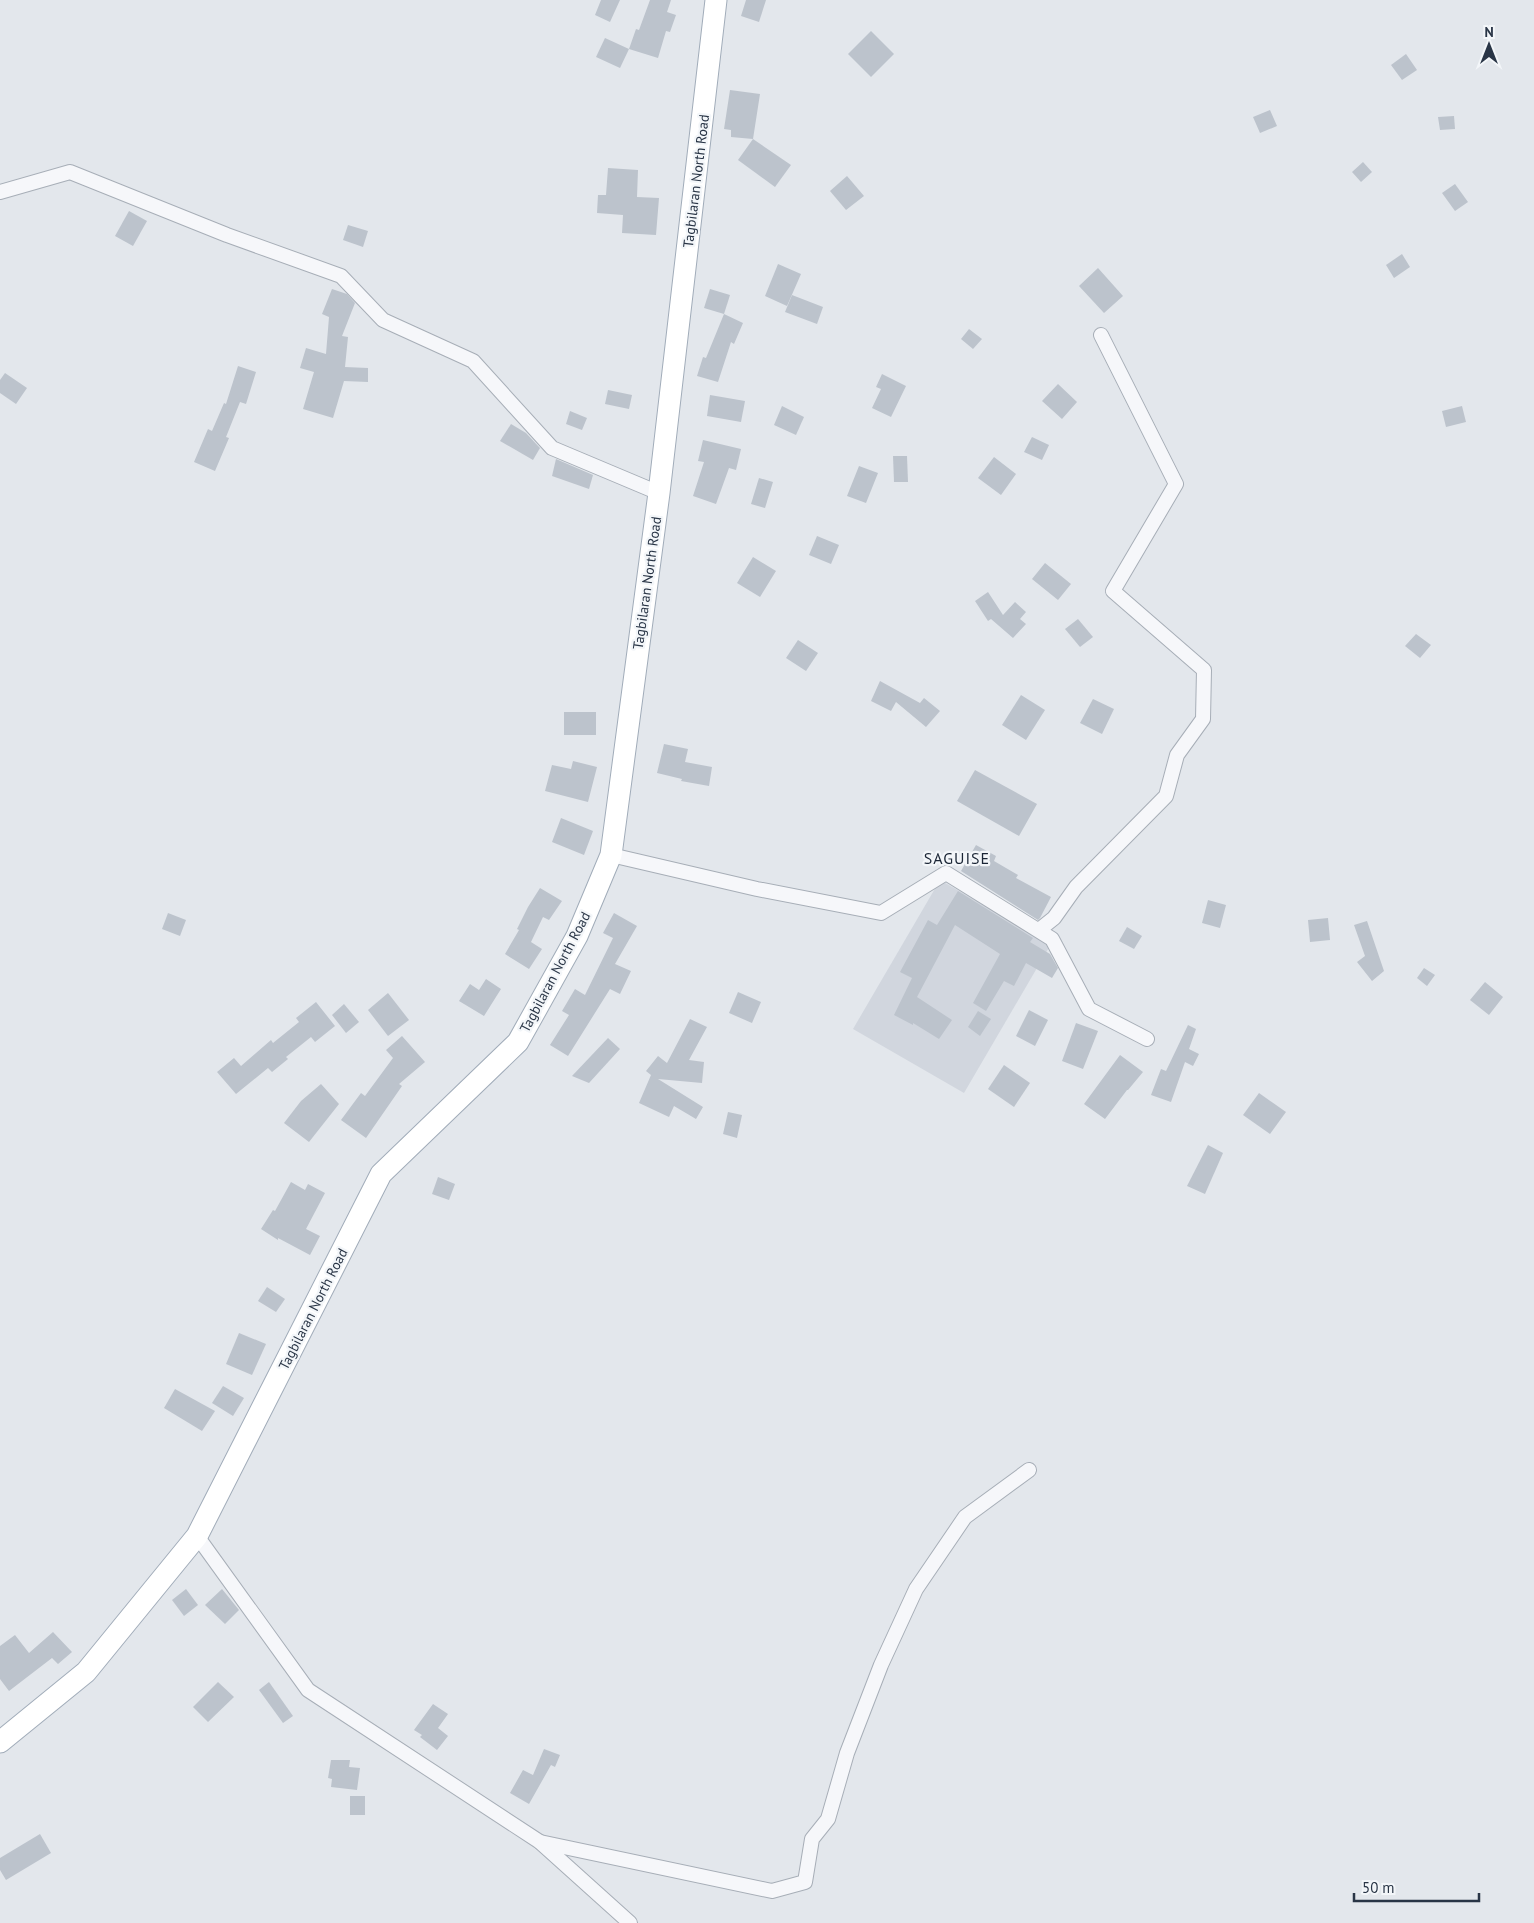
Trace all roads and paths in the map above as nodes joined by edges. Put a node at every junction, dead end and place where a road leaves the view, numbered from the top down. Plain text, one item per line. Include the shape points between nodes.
1 (716, 0) edge
2 (0, 192) edge
3 (1101, 335) dead end
4 (660, 493) junction
5 (611, 855) junction
6 (1039, 930) junction
7 (1148, 1039) dead end
8 (1029, 1470) dead end
9 (197, 1536) junction
10 (0, 1742) edge
11 (540, 1842) junction
12 (630, 1923) edge

1 - 4 main road, Tagbilaran North Road
2 - 4 street via 70,172 341,276 383,320 474,361 552,448
3 - 6 street via 1176,484 1113,591 1204,670 1203,719 1177,755 1166,796 1076,887 1054,918
4 - 5 main road, Tagbilaran North Road
5 - 6 street via 757,889 881,913 946,873
5 - 9 main road, Tagbilaran North Road via 577,936 518,1042 381,1174
6 - 7 street via 1052,939 1089,1009
8 - 11 street via 965,1517 916,1589 881,1665 847,1754 828,1819 812,1839 805,1882 772,1892
9 - 10 main road, Tagbilaran North Road via 86,1672
9 - 11 street via 308,1690
11 - 12 street

